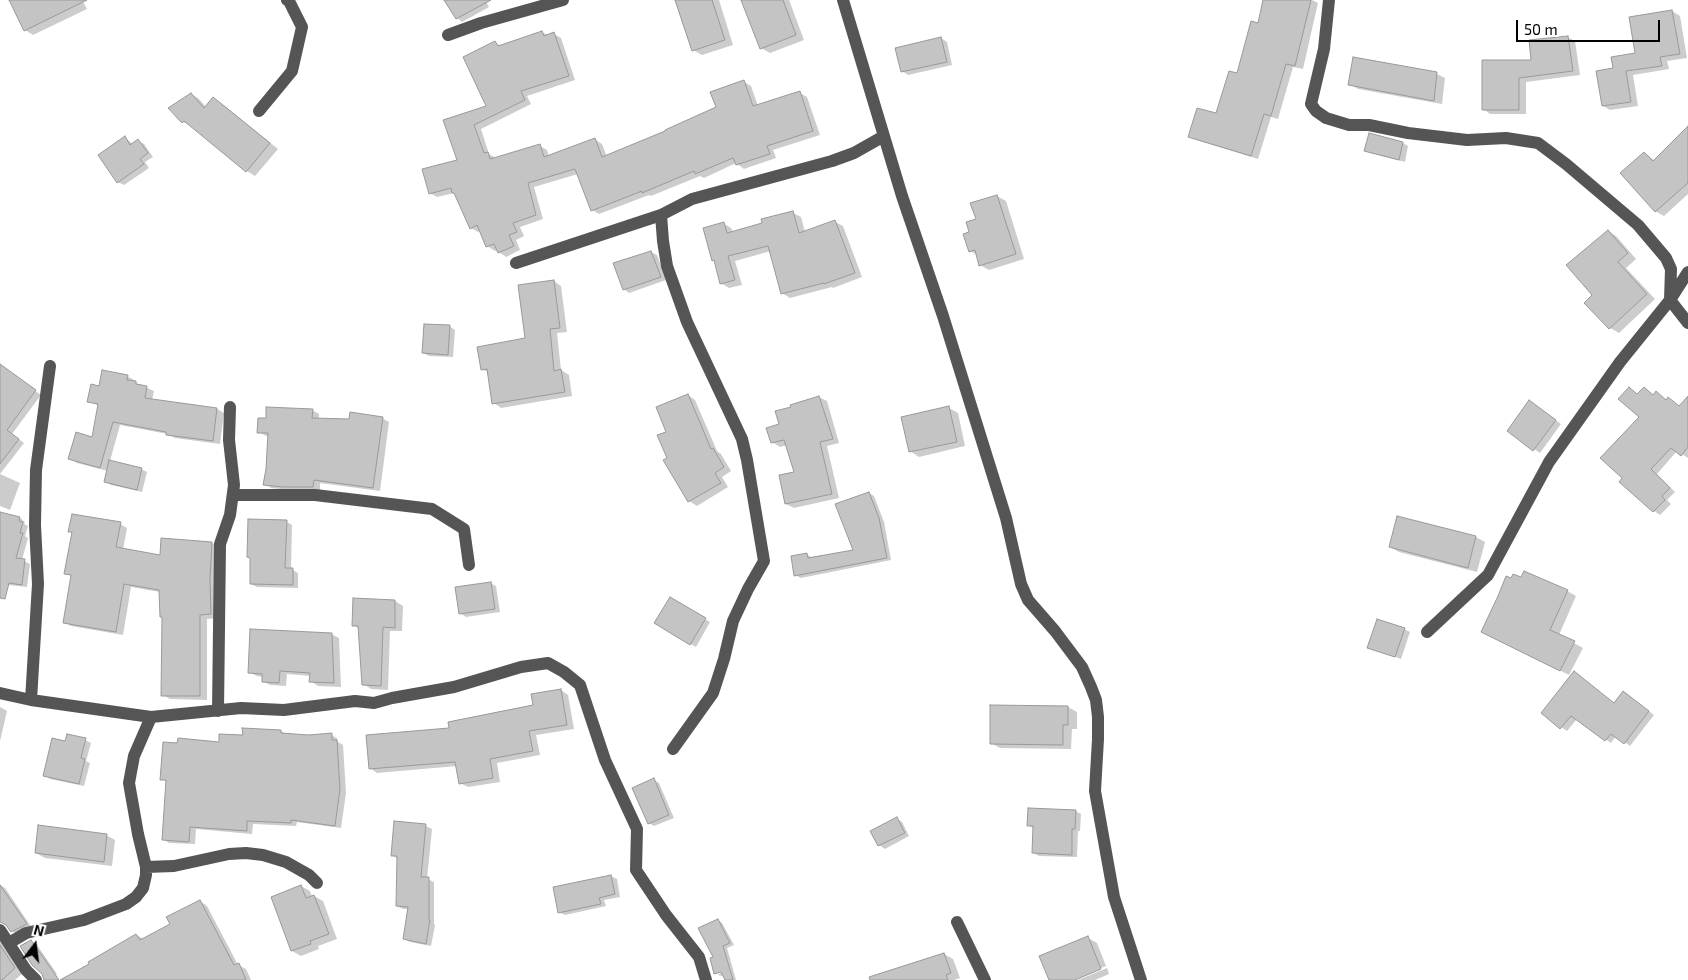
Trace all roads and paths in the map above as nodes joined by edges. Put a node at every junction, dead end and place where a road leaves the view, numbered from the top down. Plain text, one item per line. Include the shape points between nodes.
1 (287, 0) edge
2 (564, 0) edge
3 (843, 0) edge
4 (1329, 0) edge
5 (448, 35) dead end
6 (259, 111) dead end
7 (884, 136) junction
8 (661, 215) junction
9 (516, 263) dead end
10 (1688, 272) edge
11 (1670, 300) junction
12 (1688, 323) edge
13 (50, 366) dead end
14 (230, 407) dead end
15 (232, 495) junction
16 (469, 565) dead end
17 (1427, 632) dead end
18 (0, 693) edge
19 (31, 700) junction
20 (218, 711) junction
21 (151, 717) junction
22 (673, 749) dead end
23 (146, 867) junction
24 (317, 883) dead end
25 (957, 922) dead end
26 (0, 930) edge
27 (9, 943) junction
28 (36, 980) edge
29 (706, 980) edge
30 (985, 980) edge
31 (1141, 980) edge

1 - 6 street via 302,27 292,70
2 - 5 street
3 - 7 street
4 - 11 street via 1324,49 1311,104 1316,111 1348,125 1369,125 1468,140 1506,138 1538,144 1638,225 1666,258 1671,269
7 - 8 street via 832,161 692,199
7 - 31 street via 1006,518 1021,584 1028,600 1082,667 1096,700 1095,791 1114,897
8 - 9 street
8 - 22 street via 668,266 686,322 742,439 764,561 733,621 713,694
10 - 11 street
11 - 12 street
11 - 17 street via 1620,362 1549,462 1488,575
13 - 19 street via 36,470 38,584
14 - 15 street
15 - 16 street via 315,495 432,509 464,529
15 - 20 street via 230,515 220,544
18 - 19 street
19 - 21 street
20 - 21 street
20 - 29 street via 241,708 284,710 355,700 374,702 454,688 521,667 548,663 580,685 606,760 637,829 636,870 699,957
21 - 23 street via 134,756 129,783
23 - 24 street via 174,866 229,854 263,854 286,862
23 - 27 street via 143,888 126,904 84,920 26,933
25 - 30 street
26 - 27 street
27 - 28 street

